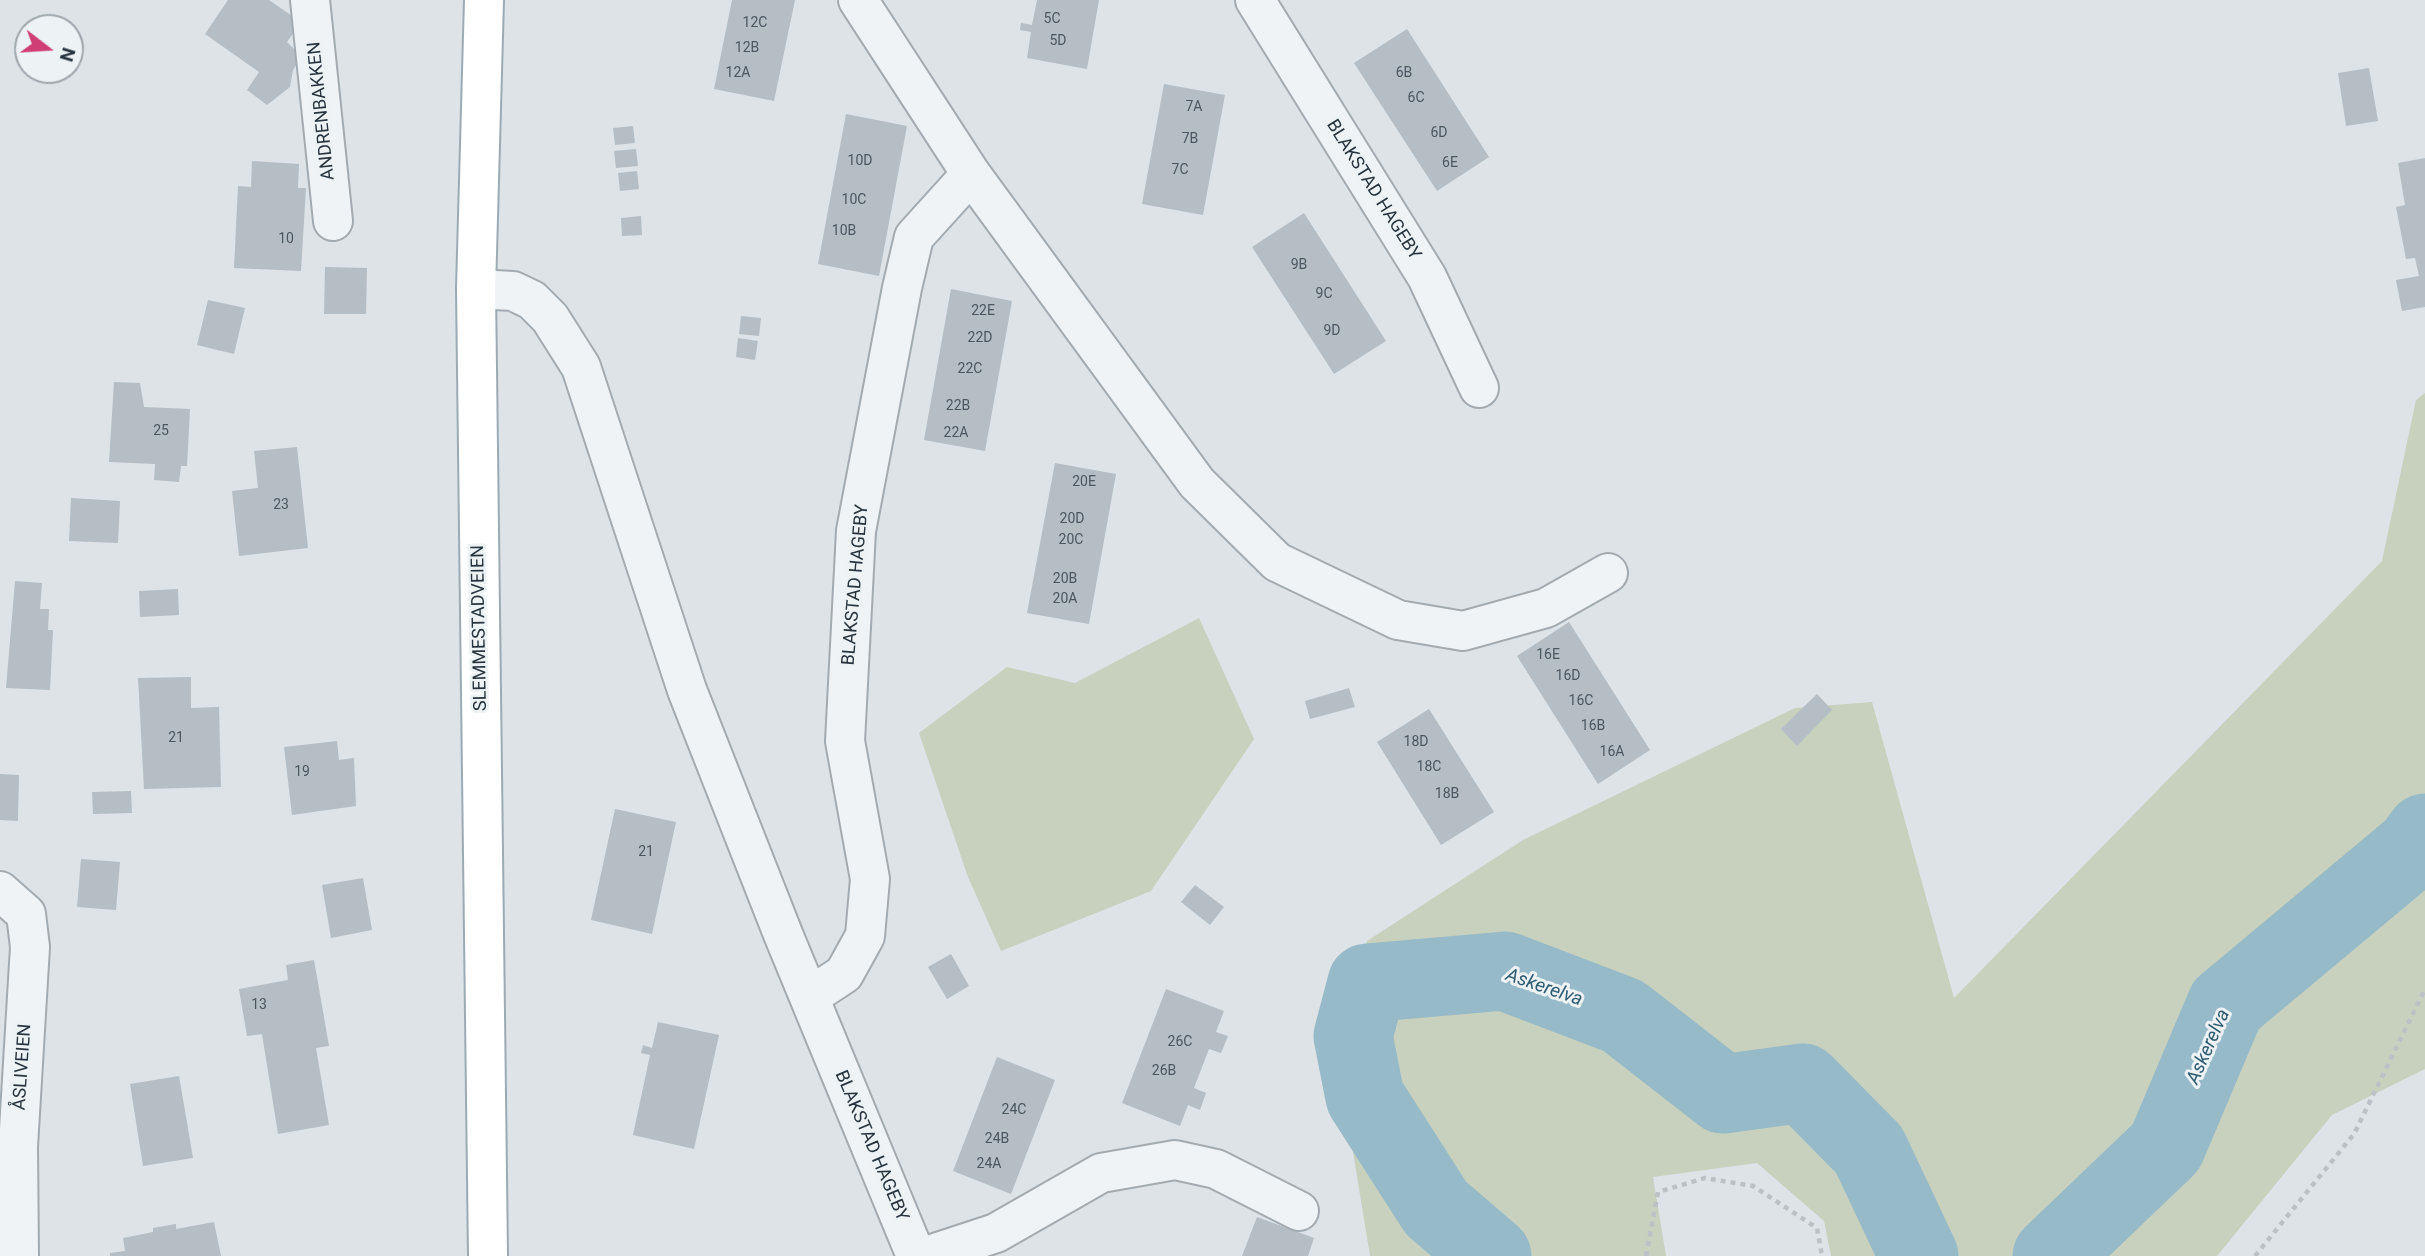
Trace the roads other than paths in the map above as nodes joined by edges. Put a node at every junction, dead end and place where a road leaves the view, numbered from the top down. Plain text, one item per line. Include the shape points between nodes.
1 (310, 0) edge
2 (484, 0) edge
3 (858, 0) edge
4 (1255, 0) edge
5 (971, 174) junction
6 (333, 221) dead end
7 (476, 289) junction
8 (1479, 388) dead end
9 (1608, 573) dead end
10 (0, 891) edge
11 (809, 997) junction
12 (1299, 1211) dead end
13 (19, 1256) edge
14 (488, 1256) edge
15 (916, 1256) edge
16 (926, 1256) edge

1 - 6 street, ANDRENBAKKEN
2 - 7 main road, SLEMMESTADVEIEN
3 - 5 street
4 - 8 street, BLAKSTAD HAGEBY via 1427,277
5 - 9 street via 1197,483 1278,562 1398,620 1463,631 1546,608
5 - 11 street, BLAKSTAD HAGEBY via 914,237 902,288 856,531 845,741 870,879 865,936 844,974
7 - 11 street, BLAKSTAD HAGEBY via 513,291 531,300 550,318 581,367 687,690
7 - 14 main road, SLEMMESTADVEIEN
10 - 13 street, ÅSLIVEIEN via 26,914 30,947 18,1146
11 - 15 street, BLAKSTAD HAGEBY
12 - 16 street via 1216,1169 1175,1160 1101,1173 996,1233

